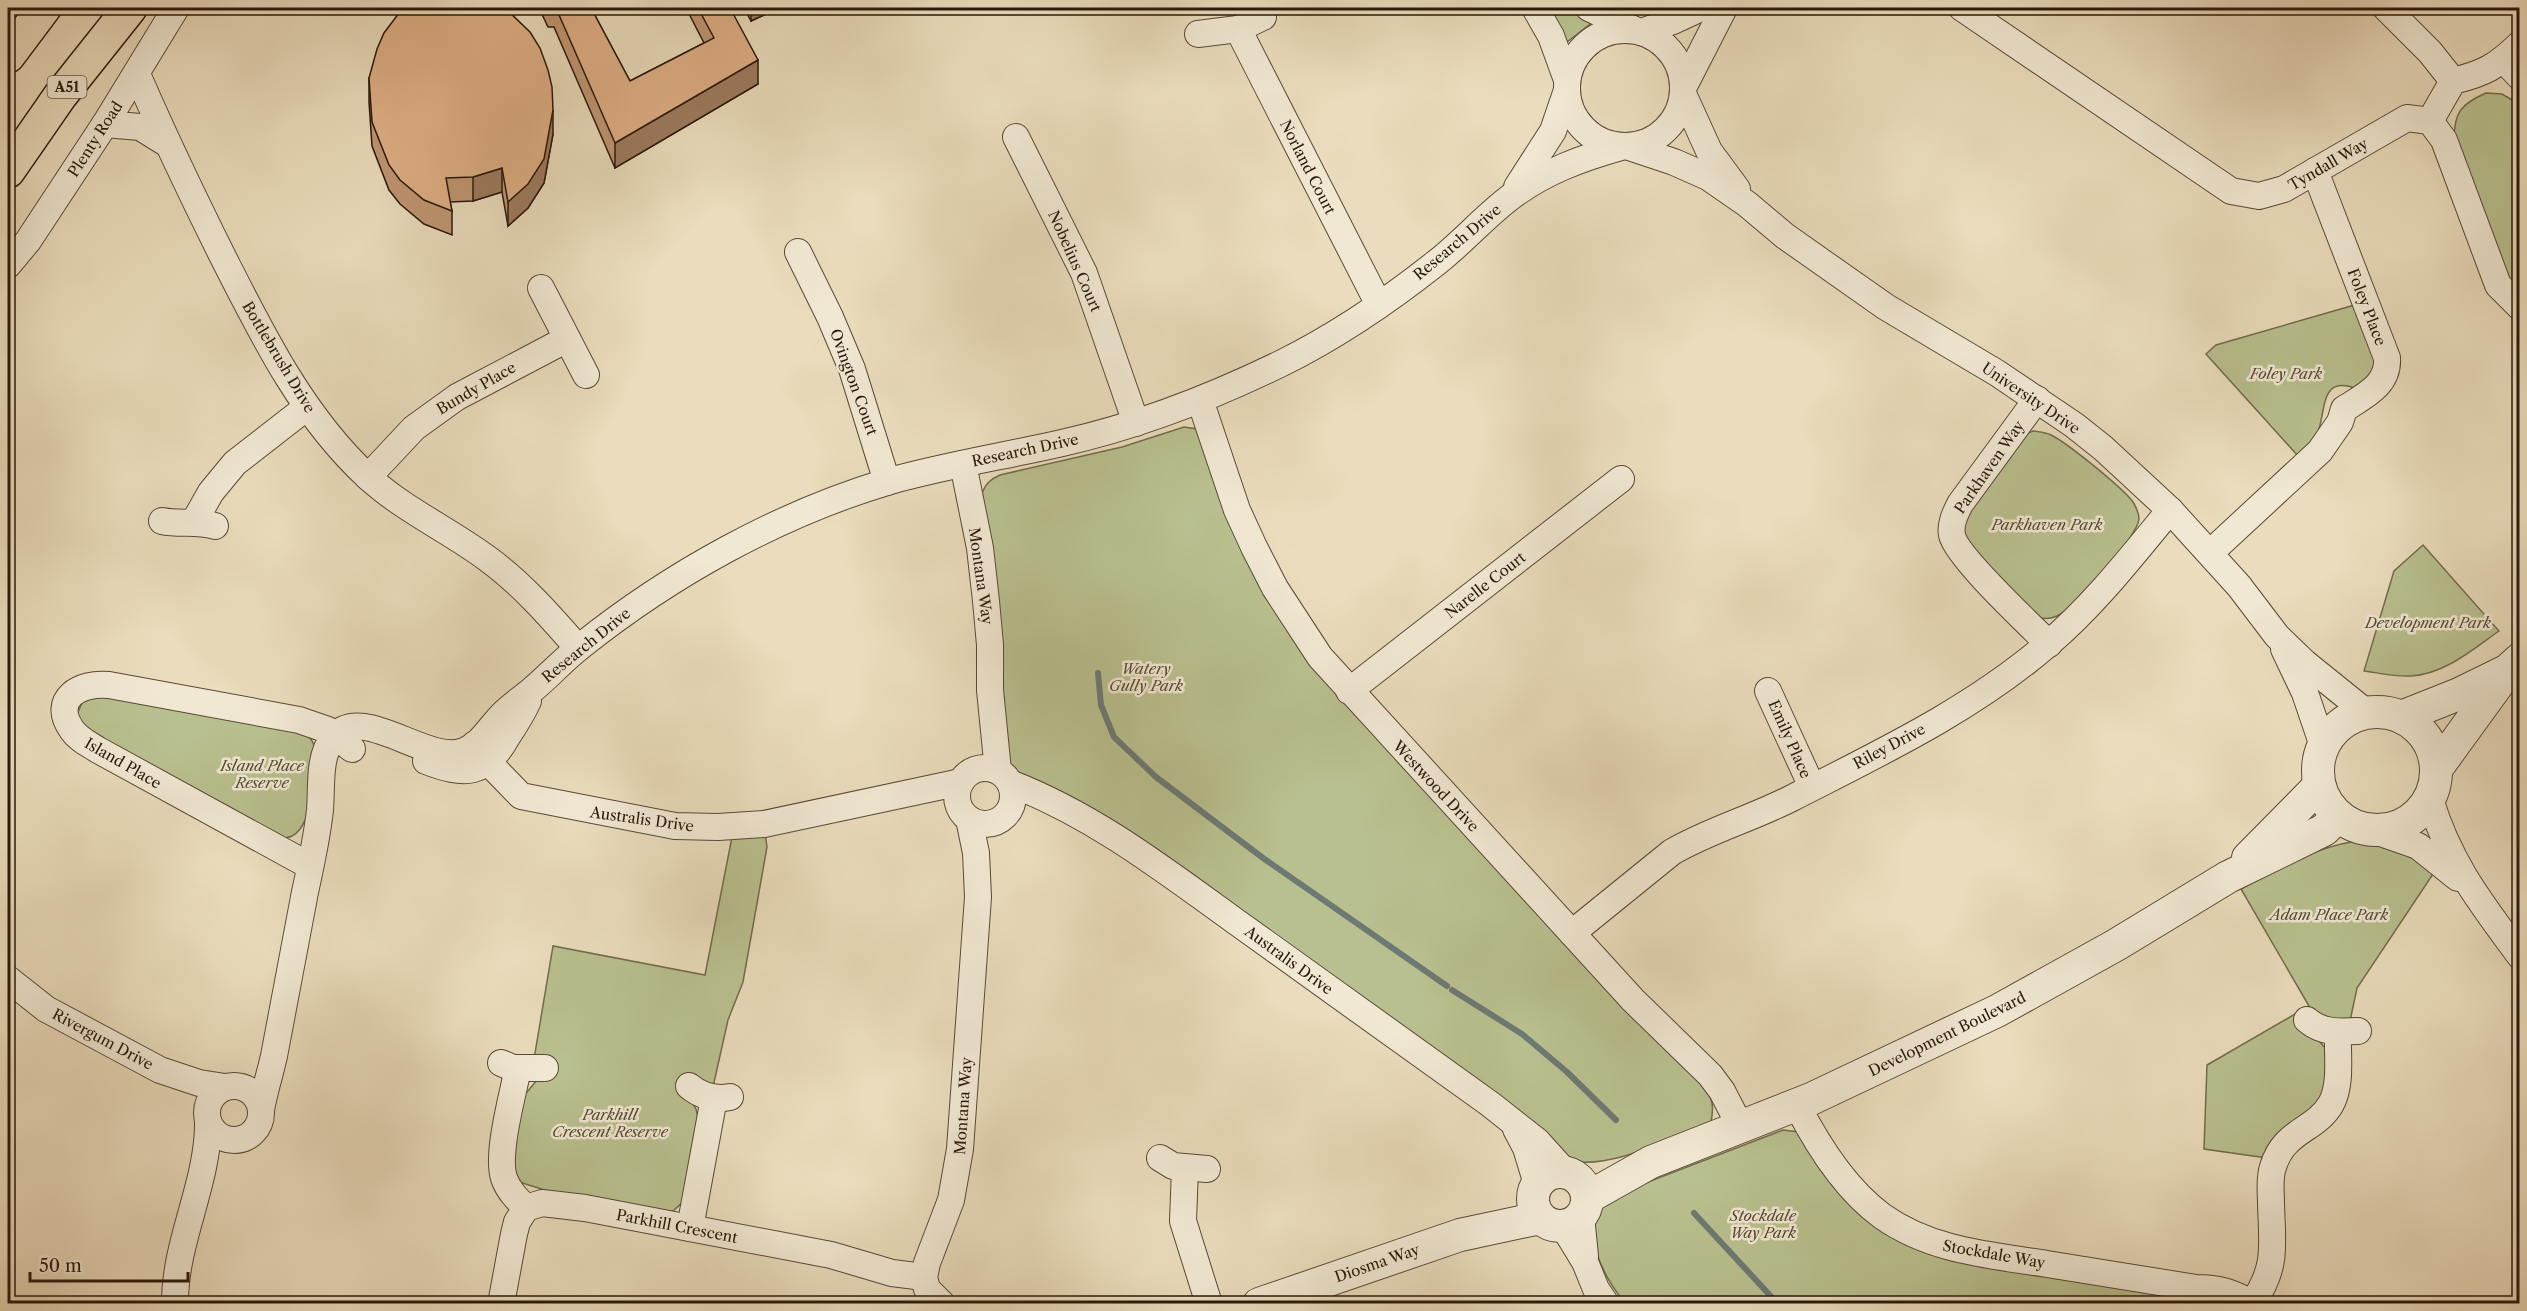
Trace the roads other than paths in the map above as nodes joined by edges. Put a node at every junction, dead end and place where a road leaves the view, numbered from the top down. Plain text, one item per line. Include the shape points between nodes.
1 (44, 8) edge
2 (130, 8) edge
3 (176, 8) edge
4 (1535, 8) edge
5 (1589, 8) edge
6 (1701, 8) edge
7 (1724, 8) edge
8 (1962, 8) edge
9 (2386, 8) edge
10 (1263, 17) dead end
11 (1238, 28) junction
12 (1638, 31) junction
13 (1198, 34) dead end
14 (8, 56) edge
15 (2514, 60) edge
16 (137, 74) junction
17 (2454, 81) junction
18 (1567, 85) junction
19 (1684, 91) junction
20 (2430, 121) junction
21 (105, 124) junction
22 (1016, 137) dead end
23 (166, 142) junction
24 (1625, 147) junction
25 (8, 171) edge
26 (2315, 171) junction
27 (1510, 198) junction
28 (1747, 204) junction
29 (798, 252) dead end
30 (8, 265) edge
31 (541, 288) dead end
32 (1379, 305) junction
33 (2520, 307) edge
34 (567, 339) junction
35 (586, 375) dead end
36 (2037, 399) junction
37 (1200, 400) junction
38 (307, 407) junction
39 (1136, 423) junction
40 (963, 464) junction
41 (368, 477) junction
42 (1621, 479) dead end
43 (888, 482) junction
44 (2170, 510) junction
45 (162, 521) dead end
46 (2211, 552) junction
47 (2277, 636) junction
48 (2049, 644) junction
49 (578, 648) junction
50 (2514, 665) edge
51 (1349, 691) junction
52 (1768, 691) dead end
53 (2367, 713) junction
54 (2402, 717) junction
55 (343, 742) junction
56 (2323, 746) junction
57 (482, 754) junction
58 (2437, 768) junction
59 (986, 777) junction
60 (2319, 786) junction
61 (1812, 787) junction
62 (903, 796) junction
63 (2430, 799) junction
64 (1061, 807) junction
65 (965, 813) junction
66 (2338, 816) junction
67 (1002, 817) junction
68 (2375, 831) junction
69 (310, 866) junction
70 (2228, 877) junction
71 (2472, 890) junction
72 (978, 897) junction
73 (1572, 933) junction
74 (2520, 956) edge
75 (8, 979) edge
76 (8, 1000) edge
77 (46, 1009) junction
78 (2307, 1020) dead end
79 (277, 1040) junction
80 (545, 1068) dead end
81 (160, 1070) junction
82 (230, 1086) junction
83 (689, 1086) dead end
84 (1804, 1102) junction
85 (261, 1110) junction
86 (207, 1117) junction
87 (1741, 1128) junction
88 (240, 1139) junction
89 (1160, 1158) dead end
90 (196, 1194) junction
91 (1560, 1198) junction
92 (526, 1208) junction
93 (690, 1228) junction
94 (924, 1277) junction
95 (2196, 1288) junction
96 (2252, 1303) edge
97 (175, 1304) edge
98 (501, 1304) edge
99 (942, 1304) edge
100 (1209, 1304) edge
101 (1259, 1304) edge
102 (1606, 1304) edge
103 (2233, 1304) edge

1 - 14 highway
2 - 25 highway, A51 via 60,96
3 - 16 street, Plenty Road
4 - 18 street via 1551,36
5 - 12 street
6 - 12 street
7 - 19 street
8 - 26 street, Tyndall Way via 2231,191 2268,194
9 - 17 street
10 - 11 street
11 - 13 street
11 - 32 street, Norland Court
12 - 18 street via 1609,32 1596,37 1577,55
12 - 19 street via 1654,37 1676,58
15 - 17 street
16 - 21 street, Plenty Road
16 - 23 street, Bottlebrush Drive
17 - 20 street
18 - 24 street via 1569,104 1583,129 1607,144
18 - 27 street, Research Drive via 1553,131
19 - 24 street via 1676,118 1661,135
19 - 28 street, University Drive via 1709,152
20 - 26 street, Tyndall Way via 2408,118
20 - 33 street via 2444,140 2498,285
21 - 23 street via 140,127
21 - 30 street, Plenty Road
22 - 39 street, Nobelius Court via 1084,273
23 - 38 street, Bottlebrush Drive via 261,333
24 - 27 street, Research Drive via 1555,169
24 - 28 street, University Drive via 1693,170
26 - 46 street, Foley Place via 2388,366 2379,385 2344,409 2320,451
27 - 32 street, Research Drive via 1437,263
28 - 36 street, University Drive via 1886,308
29 - 43 street, Ovington Court via 852,369
31 - 34 street
32 - 37 street, Research Drive via 1288,360
34 - 35 street
34 - 41 street, Bundy Place via 456,397 414,428
36 - 44 street, University Drive via 2103,448
36 - 48 street, Parkhaven Way via 1960,504 1952,534 1961,553
37 - 39 street, Research Drive
37 - 51 street, Westwood Drive via 1237,510 1254,547 1297,624
38 - 41 street, Bottlebrush Drive
38 - 45 street via 235,464 212,492 205,524
39 - 40 street, Research Drive
40 - 43 street, Research Drive
40 - 59 street, Montana Way via 980,548 990,645
41 - 49 street, Bottlebrush Drive via 506,573
42 - 51 street, Narelle Court
43 - 49 street, Research Drive via 795,517 700,565 627,611
44 - 46 street, University Drive
44 - 48 street, Riley Drive via 2108,585
46 - 47 street, University Drive
47 - 53 street, University Drive
47 - 56 street, University Drive via 2305,693
48 - 61 street, Riley Drive via 1928,726
49 - 57 street, Research Drive via 513,704
50 - 54 street via 2459,694
50 - 58 street
51 - 73 street, Westwood Drive
52 - 61 street, Emily Place
53 - 54 street
53 - 56 street via 2337,727
54 - 58 street via 2427,739
55 - 57 street, Research Drive via 350,727 372,729 444,753
55 - 69 street via 320,813
55 - 69 street, Island Place via 328,730 299,720 98,684 78,688 65,709 70,729 77,737
56 - 60 street via 2318,765
57 - 62 street, Australis Drive via 514,790 531,800 675,826 744,827
58 - 63 street
59 - 62 street, Australis Drive
59 - 64 street, Australis Drive
59 - 65 street via 957,795
59 - 67 street via 1013,798
60 - 66 street
60 - 70 street, Development Boulevard
61 - 73 street, Riley Drive via 1672,852
62 - 65 street, Australis Drive
63 - 68 street via 2411,820
63 - 71 street via 2452,858
64 - 67 street, Australis Drive via 1028,808
64 - 91 street, Australis Drive via 1104,829 1160,867 1512,1121 1537,1141
65 - 67 street via 983,824
65 - 72 street, Montana Way via 976,853
66 - 68 street via 2355,827
66 - 70 street, Development Boulevard via 2324,830
67 - 72 street, Montana Way
68 - 71 street via 2418,846
69 - 79 street
70 - 84 street, Development Boulevard via 1997,1011
71 - 74 street
72 - 94 street, Montana Way via 958,1165 951,1200
73 - 87 street, Westwood Drive via 1710,1075
75 - 77 street, Rivergum Drive
76 - 77 street, Rivergum Drive
77 - 81 street, Rivergum Drive
78 - 96 street via 2320,1029 2348,1031 2330,1105 2282,1146 2272,1170 2272,1260 2265,1284
79 - 82 street via 263,1066 243,1083
79 - 85 street
80 - 92 street via 510,1065 502,1170 510,1190
81 - 82 street, Rivergum Drive via 199,1083
81 - 86 street, Rivergum Drive
82 - 85 street via 242,1086 256,1096
82 - 86 street via 212,1097
83 - 93 street via 702,1096 723,1097
84 - 87 street, Development Boulevard
84 - 95 street, Stockdale Way via 1811,1131 1843,1177 1865,1202 1905,1231 1975,1253
85 - 88 street via 254,1132
86 - 88 street via 212,1128 224,1138
86 - 90 street via 208,1146
87 - 91 street, Development Boulevard
88 - 90 street
89 - 100 street via 1173,1166 1196,1168 1183,1221
90 - 97 street
91 - 101 street, Diosma Way
91 - 102 street via 1596,1289
92 - 93 street, Parkhill Crescent via 555,1203
92 - 98 street via 514,1234
93 - 94 street, Parkhill Crescent
94 - 99 street via 927,1289
95 - 96 street, Stockdale Way via 2233,1293
95 - 103 street, Stockdale Way

